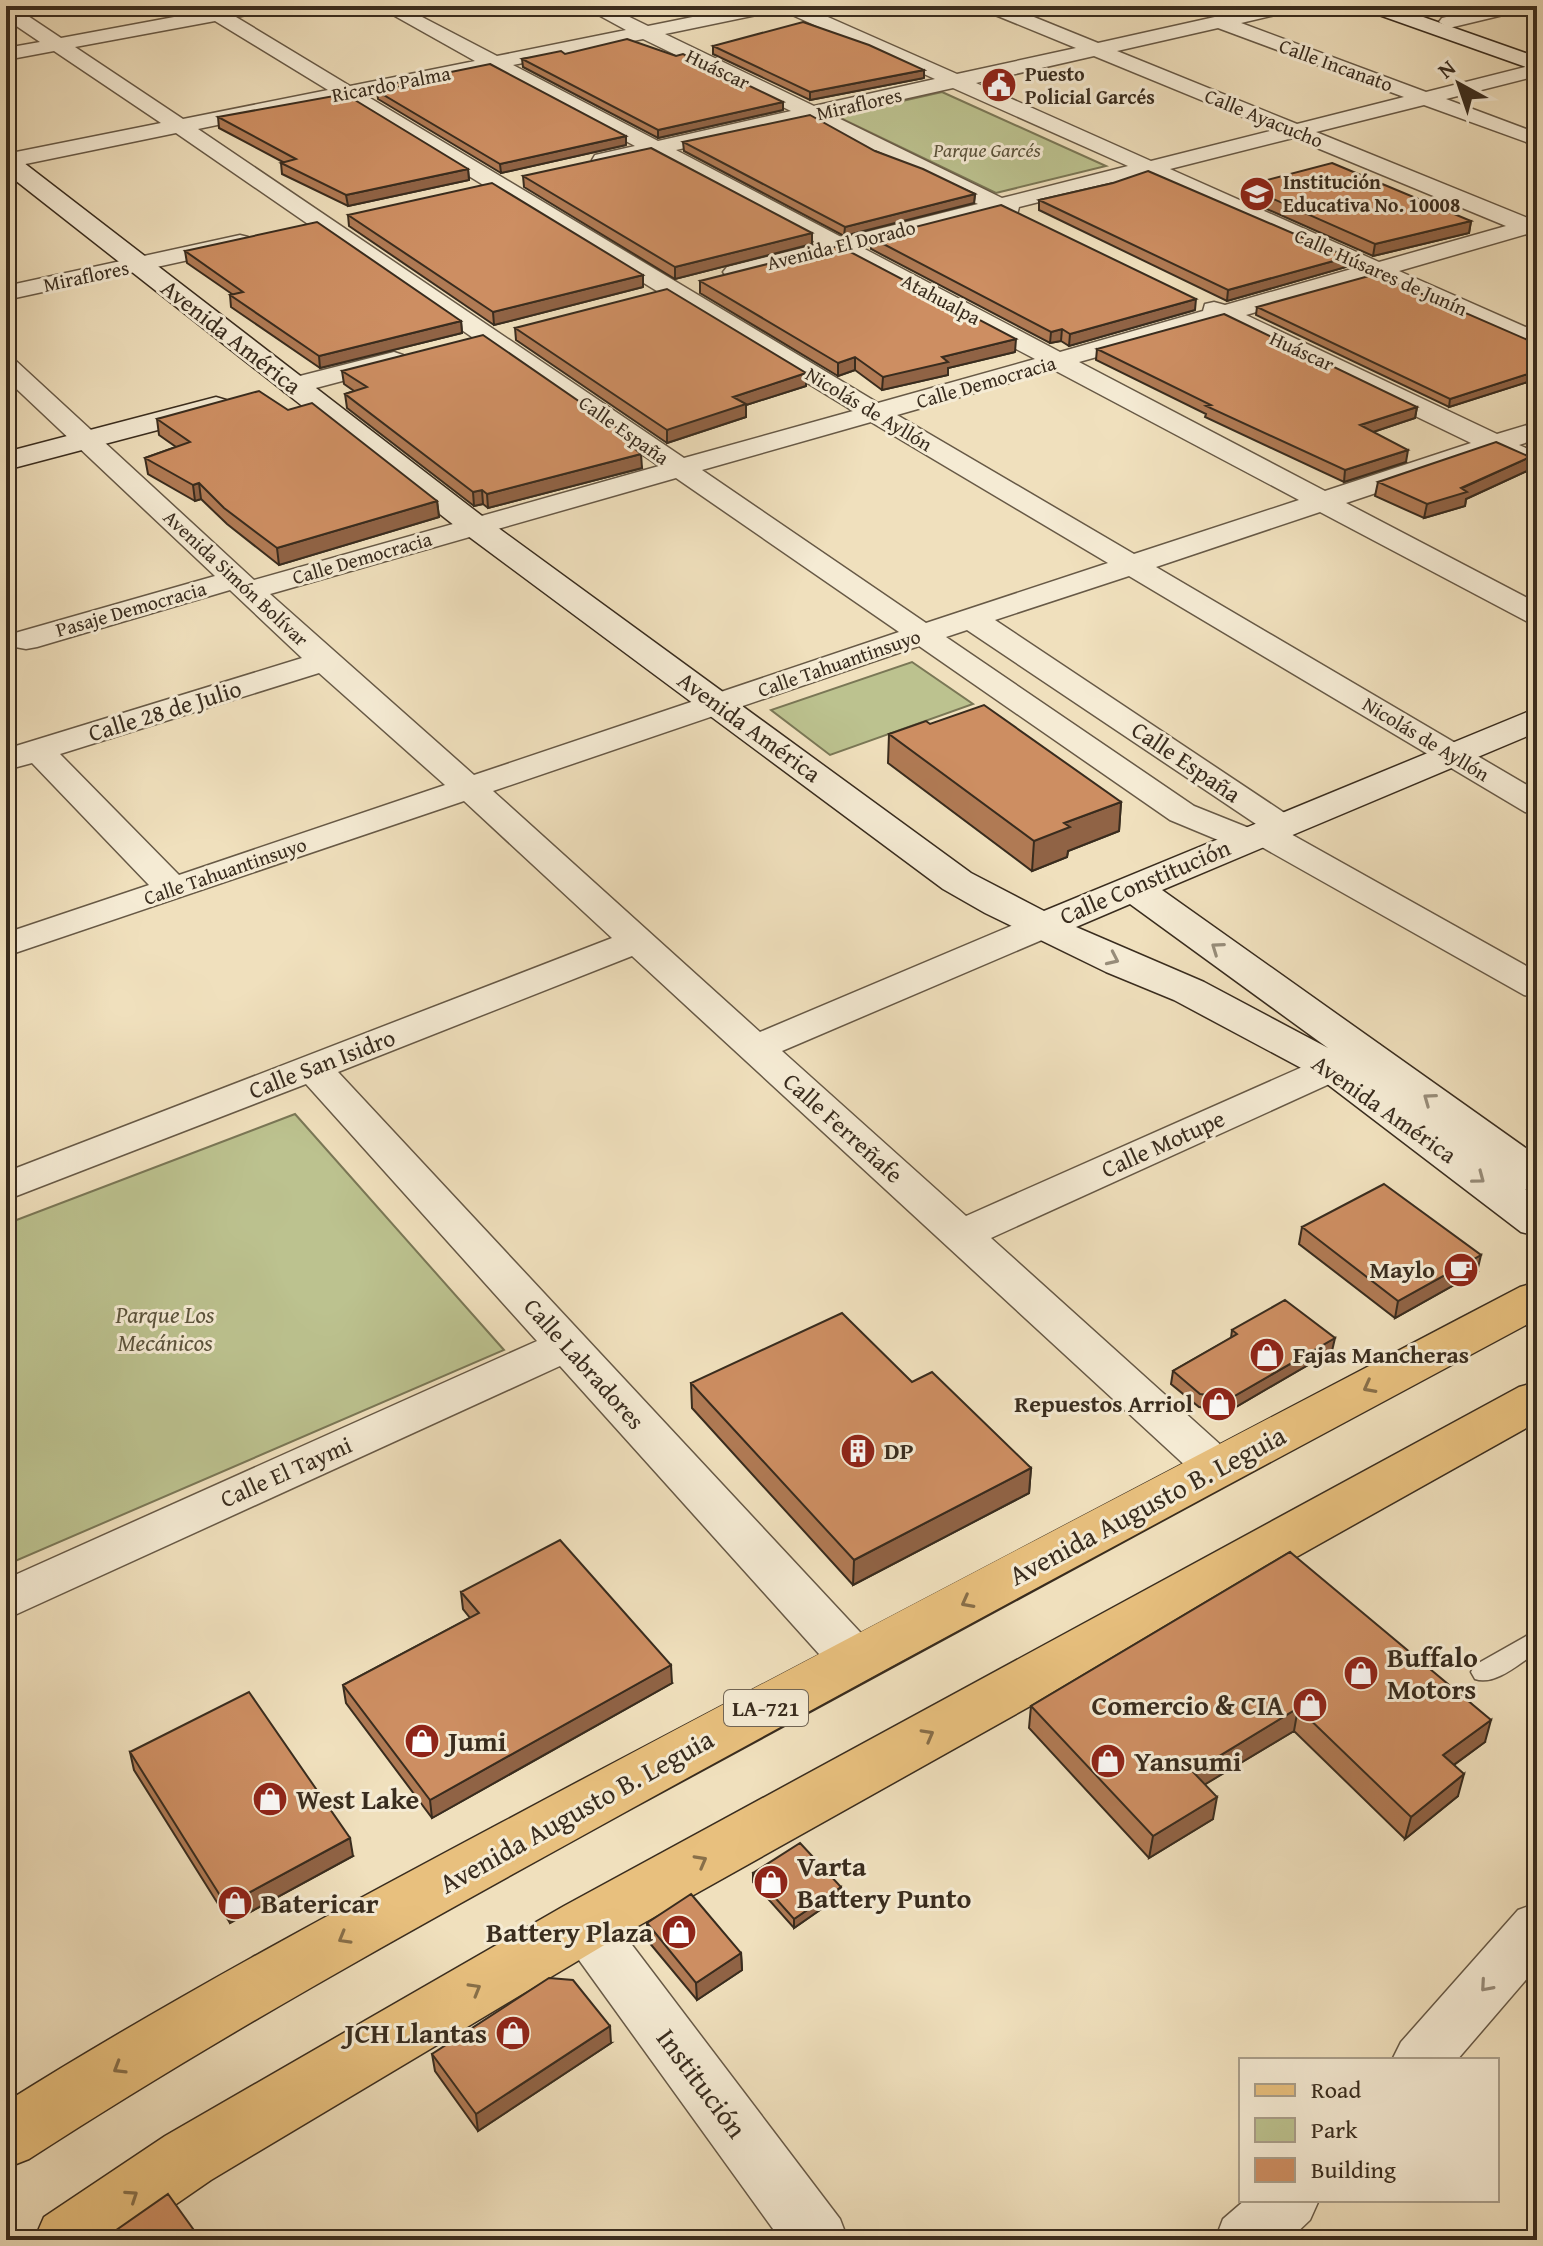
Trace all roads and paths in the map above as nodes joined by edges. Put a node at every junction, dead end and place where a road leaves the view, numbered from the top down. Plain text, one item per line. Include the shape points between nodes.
1 (265, 6) edge
2 (387, 6) edge
3 (592, 6) edge
4 (776, 6) edge
5 (787, 6) edge
6 (990, 6) edge
7 (1179, 6) edge
8 (1290, 6) edge
9 (1372, 6) edge
10 (1403, 6) edge
11 (1517, 6) edge
12 (6, 10) edge
13 (212, 10) edge
14 (1220, 22) junction
15 (1449, 22) junction
16 (646, 32) junction
17 (56, 45) junction
18 (1097, 49) junction
19 (1537, 53) edge
20 (6, 54) edge
21 (495, 63) junction
22 (1537, 67) edge
23 (955, 82) junction
24 (349, 92) junction
25 (1426, 98) junction
26 (811, 114) junction
27 (178, 126) junction
28 (1294, 131) junction
29 (1537, 140) edge
30 (654, 149) junction
31 (6, 161) edge
32 (582, 165) edge
33 (1148, 168) junction
34 (525, 178) edge
35 (496, 184) junction
36 (467, 191) edge
37 (999, 205) junction
38 (352, 216) edge
39 (1027, 219) edge
40 (324, 223) junction
41 (1534, 227) edge
42 (294, 229) edge
43 (265, 236) edge
44 (841, 245) junction
45 (137, 264) junction
46 (1377, 270) junction
47 (670, 289) junction
48 (6, 293) edge
49 (639, 297) edge
50 (1197, 301) edge
51 (1225, 315) junction
52 (517, 328) edge
53 (487, 336) junction
54 (1537, 341) edge
55 (457, 344) edge
56 (412, 355) edge
57 (1057, 362) junction
58 (6, 365) edge
59 (269, 392) junction
60 (875, 413) junction
61 (1537, 430) edge
62 (88, 439) junction
63 (1497, 444) junction
64 (6, 461) edge
65 (1537, 464) edge
66 (679, 469) junction
67 (1322, 502) junction
68 (475, 526) junction
69 (1133, 565) junction
70 (243, 585) junction
71 (1537, 615) edge
72 (972, 619) junction
73 (924, 634) junction
74 (26, 640) dead end
75 (324, 661) junction
76 (718, 703) junction
77 (1537, 719) edge
78 (1450, 754) junction
79 (22, 755) edge
80 (469, 788) junction
81 (1537, 805) edge
82 (1263, 833) junction
83 (1133, 888) junction
84 (173, 889) junction
85 (1043, 926) junction
86 (637, 941) junction
87 (6, 945) edge
88 (1537, 987) edge
89 (755, 1048) junction
90 (1349, 1061) junction
91 (313, 1068) junction
92 (1537, 1178) edge
93 (6, 1187) edge
94 (1537, 1221) edge
95 (961, 1235) junction
96 (1537, 1298) edge
97 (567, 1345) junction
98 (1537, 1400) edge
99 (1217, 1468) junction
100 (6, 1600) edge
101 (1537, 1640) edge
102 (855, 1660) junction
103 (1484, 1672) dead end
104 (585, 1925) junction
105 (1537, 1927) edge
106 (1423, 2058) edge
107 (6, 2138) edge
108 (1287, 2202) edge
109 (68, 2240) edge
110 (818, 2240) edge
111 (1245, 2240) edge

1 - 13 street
2 - 21 street, Atahualpa
3 - 16 street, Huáscar
4 - 16 street, Ricardo Palma
5 - 23 street, Calle Húsares de Junín
6 - 18 street, Calle Ayacucho
7 - 14 street, Calle Incanato
8 - 14 street, Miraflores
9 - 22 street
10 - 15 street
11 - 15 street
12 - 17 street, Calle España
13 - 17 street
13 - 24 street, Nicolás de Ayllón
14 - 18 street, Miraflores
14 - 25 street, Calle Incanato
15 - 19 street
16 - 21 street, Ricardo Palma
16 - 26 street, Huáscar
17 - 20 street
17 - 27 street, Calle España
18 - 23 street, Miraflores
18 - 28 street, Calle Ayacucho
21 - 24 street, Ricardo Palma
21 - 30 street, Atahualpa
22 - 25 street, Avenida El Dorado
23 - 26 street, Miraflores
23 - 33 street, Calle Húsares de Junín
24 - 27 street, Ricardo Palma
24 - 35 street, Nicolás de Ayllón
25 - 28 street, Avenida El Dorado
25 - 29 street, Calle Incanato
26 - 30 street, Miraflores
26 - 37 street, Huáscar
27 - 31 street, Ricardo Palma
27 - 40 street, Calle España
28 - 33 street, Avenida El Dorado
28 - 41 street, Calle Ayacucho
30 - 32 street, Miraflores
30 - 44 street, Atahualpa
31 - 45 street, Avenida América
33 - 37 street, Avenida El Dorado
33 - 46 street, Calle Húsares de Junín
34 - 35 street
35 - 36 street
35 - 47 street, Nicolás de Ayllón
37 - 39 street, Huáscar
37 - 44 street, Avenida El Dorado
38 - 40 street
40 - 42 street
40 - 53 street, Calle España
41 - 46 street, Calle Democracia
43 - 45 street, Miraflores
44 - 47 street, Avenida El Dorado
44 - 57 street, Atahualpa
45 - 48 street, Miraflores
45 - 59 street, Avenida América
46 - 51 street, Calle Democracia
46 - 54 street, Calle Húsares de Junín
47 - 49 street, Avenida El Dorado
47 - 60 street, Nicolás de Ayllón
50 - 51 street, Huáscar
51 - 57 street, Calle Democracia
51 - 63 street, Huáscar
52 - 53 street
53 - 55 street
53 - 66 street, Calle España
56 - 59 street
57 - 60 street, Calle Democracia
57 - 67 street, Atahualpa
58 - 62 street, Avenida Simón Bolívar
59 - 62 street
59 - 68 street, Avenida América
60 - 66 street, Calle Democracia
60 - 69 street, Nicolás de Ayllón
61 - 63 street, Calle Tahuantinsuyo
62 - 64 street
62 - 70 street, Avenida Simón Bolívar
63 - 65 street, Huáscar
63 - 67 street, Calle Tahuantinsuyo
66 - 68 street, Calle Democracia
66 - 73 street, Calle España
67 - 69 street, Calle Tahuantinsuyo
67 - 71 street, Atahualpa
68 - 70 street, Calle Democracia
68 - 76 street, Avenida América
69 - 72 street, Calle Tahuantinsuyo
69 - 78 street, Nicolás de Ayllón
70 - 74 street, Pasaje Democracia
70 - 75 street, Avenida Simón Bolívar
72 - 73 street, Calle Tahuantinsuyo
72 - 82 street, Calle España
73 - 76 street, Calle Tahuantinsuyo
73 - 82 street, Calle España via 1182,813
75 - 79 street, Calle 28 de Julio
75 - 80 street, Avenida Simón Bolívar
76 - 80 street, Calle Tahuantinsuyo
76 - 85 street, Avenida América via 957,881
77 - 78 street, Calle Constitución
78 - 81 street, Nicolás de Ayllón
78 - 82 street, Calle Constitución
79 - 84 street
80 - 84 street, Calle Tahuantinsuyo
80 - 86 street, Calle Ferreñafe
82 - 83 street, Calle Constitución
82 - 88 street, Calle España
83 - 85 street, Calle Constitución
90 -> 83 street, Avenida América
84 - 87 street, Calle Tahuantinsuyo
85 - 89 street, Calle Constitución
85 -> 90 street, Avenida América
86 - 89 street, Calle Ferreñafe
86 - 91 street, Calle San Isidro
89 - 95 street, Calle Ferreñafe
92 -> 90 street, Avenida América
90 -> 94 street, Avenida América
90 - 95 street, Calle Motupe
91 - 93 street, Calle San Isidro
91 - 97 street, Calle Labradores
95 - 99 street, Calle Ferreñafe
96 -> 99 main road, Avenida Augusto B. Leguia / LA-721
97 - 100 street, Calle El Taymi
97 - 102 street, Calle Labradores
104 -> 98 main road
99 -> 102 main road, Avenida Augusto B. Leguia / LA-721
101 - 103 lane
102 -> 107 main road, Avenida Augusto B. Leguia / LA-721 via 387,1914
109 -> 104 main road via 188,2158
104 - 110 street, Institución
105 -> 106 street
108 - 111 street

